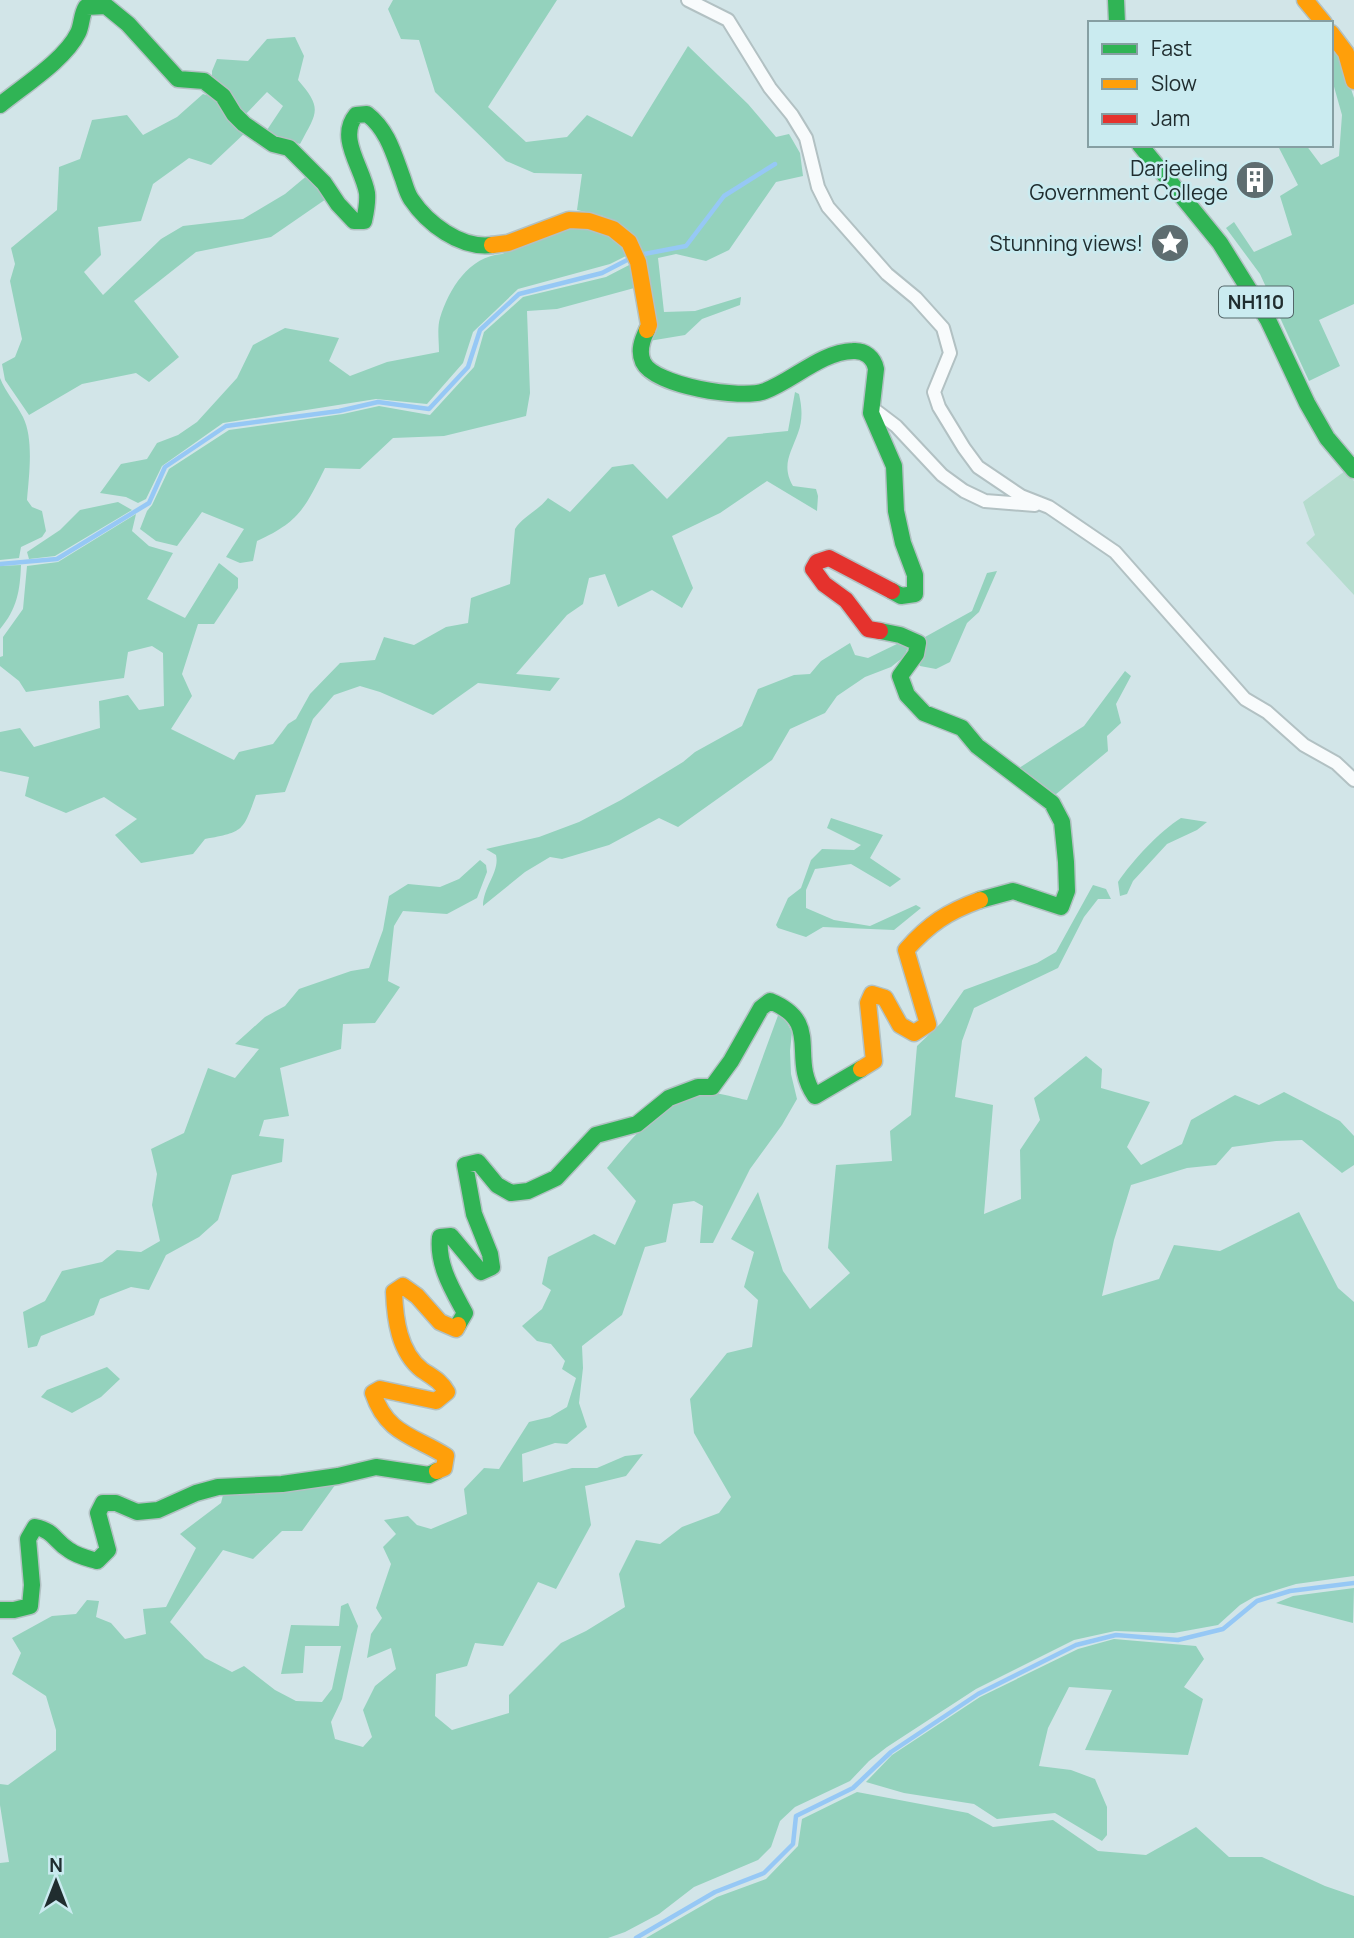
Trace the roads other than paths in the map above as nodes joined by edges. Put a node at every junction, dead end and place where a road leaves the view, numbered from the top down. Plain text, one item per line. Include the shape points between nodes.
1 (688, 0) edge
2 (1116, 0) edge
3 (1306, 0) edge
4 (1117, 21) edge
5 (1322, 21) edge
6 (1333, 36) edge
7 (1354, 81) edge
8 (0, 105) edge
9 (1142, 147) edge
10 (871, 407) junction
11 (1354, 470) edge
12 (1049, 507) junction
13 (1354, 780) edge
14 (0, 1611) edge

1 - 12 street via 728,20 806,138 828,207 943,328 950,353 934,392 964,448 978,467 1021,496
2 - 4 main road
3 - 5 main road
6 - 7 main road via 1346,53
8 - 10 main road via 53,61 78,33 86,7 106,6 178,79 204,81 223,96 244,124 272,144 289,148 354,221 364,221 369,208 349,125 356,115 367,114 379,122 391,145 410,198 436,226 456,239 485,246 508,243 569,220 613,229 629,242 639,261 649,325 642,340 643,363 657,375 706,390 762,392 816,363 857,349 875,363
9 - 11 main road, NH110 via 1220,243 1268,320 1327,438
10 - 12 street via 964,491 985,501
10 - 14 main road via 872,421 897,475 896,509 914,572 915,593 901,596 829,558 817,562 813,569 868,629 918,643 916,654 900,676 907,695 924,713 961,728 1052,803 1062,821 1065,853 1067,891 1061,907 1013,891 953,910 926,928 906,950 928,1024 914,1033 900,1025 885,998 872,994 868,1003 874,1061 815,1096 807,1087 803,1030 795,1012 770,1001 761,1008 712,1087 669,1098 637,1124 596,1135 556,1178 512,1193 497,1185 478,1161 465,1165 474,1214 492,1267 481,1272 451,1236 440,1237 437,1249 465,1313 456,1329 440,1322 402,1286 394,1292 402,1343 419,1367 441,1381 447,1392 436,1401 380,1389 373,1393 388,1420 408,1438 446,1456 444,1468 429,1475 376,1466 282,1484 218,1487 158,1510 137,1512 103,1503 98,1513 108,1550 97,1561 80,1557 61,1546 50,1530 35,1527 28,1539 30,1606
12 - 13 street via 1115,552 1245,699

